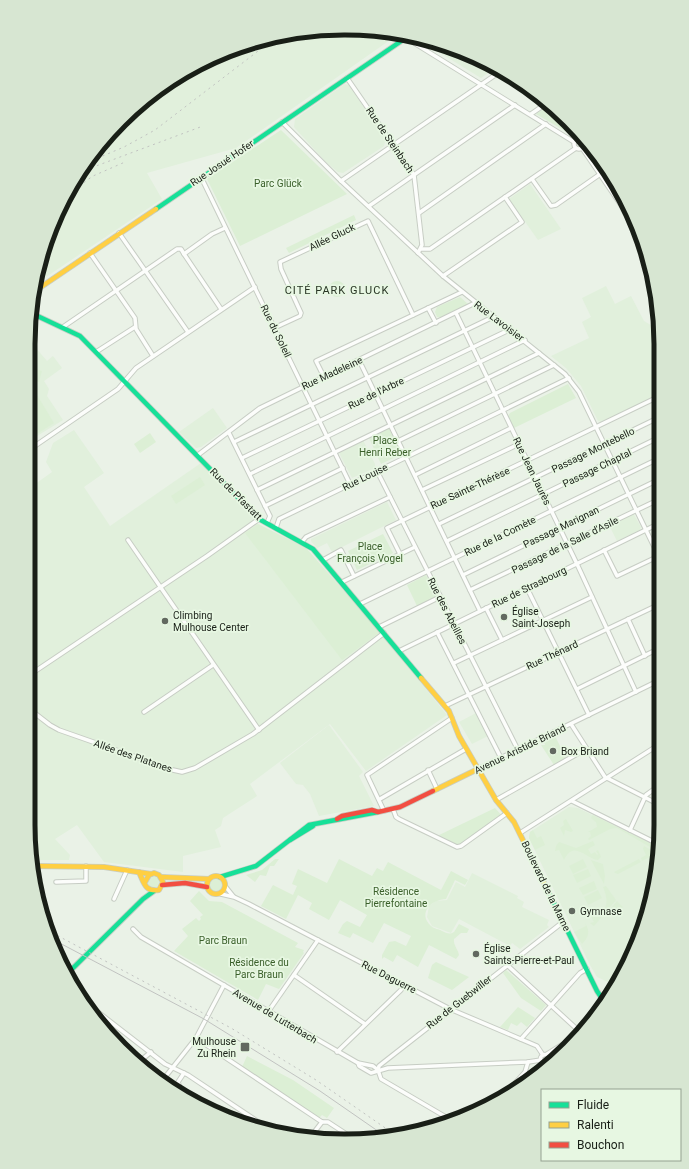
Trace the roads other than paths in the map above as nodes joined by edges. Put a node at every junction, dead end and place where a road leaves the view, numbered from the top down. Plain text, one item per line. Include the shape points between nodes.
1 (402, 40) edge
2 (422, 45) edge
3 (496, 74) edge
4 (347, 78) junction
5 (482, 84) junction
6 (515, 105) junction
7 (542, 106) edge
8 (531, 114) junction
9 (282, 122) junction
10 (546, 124) junction
11 (576, 141) joint
12 (394, 145) junction
13 (576, 148) junction
14 (582, 148) joint
15 (414, 175) junction
16 (600, 175) junction
17 (201, 177) junction
18 (532, 179) junction
19 (341, 181) junction
20 (505, 197) junction
21 (620, 204) edge
22 (370, 206) junction
23 (418, 213) junction
24 (225, 228) junction
25 (119, 233) junction
26 (421, 249) junction
27 (90, 253) junction
28 (418, 253) junction
29 (184, 254) junction
30 (145, 270) junction
31 (443, 276) junction
32 (41, 287) edge
33 (254, 287) junction
34 (116, 291) junction
35 (462, 292) junction
36 (475, 303) junction
37 (428, 308) junction
38 (221, 309) junction
39 (456, 313) junction
40 (413, 315) junction
41 (37, 316) edge
42 (493, 317) junction
43 (436, 323) junction
44 (63, 327) junction
45 (135, 327) junction
46 (274, 328) junction
47 (511, 329) junction
48 (464, 330) junction
49 (188, 332) junction
50 (525, 340) junction
51 (472, 347) junction
52 (96, 352) junction
53 (539, 352) junction
54 (153, 356) junction
55 (359, 360) junction
56 (480, 362) junction
57 (554, 365) junction
58 (324, 377) junction
59 (368, 378) junction
60 (487, 378) junction
61 (569, 378) junction
62 (124, 381) junction
63 (303, 387) junction
64 (375, 394) junction
65 (495, 394) junction
66 (654, 399) edge
67 (312, 404) junction
68 (383, 410) junction
69 (503, 411) junction
70 (320, 420) junction
71 (654, 420) edge
72 (390, 425) junction
73 (511, 428) junction
74 (596, 428) junction
75 (229, 432) junction
76 (327, 436) junction
77 (654, 440) edge
78 (398, 441) junction
79 (234, 442) junction
80 (519, 444) junction
81 (604, 444) junction
82 (35, 445) edge
83 (335, 452) junction
84 (198, 455) junction
85 (242, 458) junction
86 (406, 458) junction
87 (611, 460) junction
88 (527, 461) junction
89 (654, 461) edge
90 (343, 468) junction
91 (377, 471) junction
92 (250, 474) junction
93 (415, 475) junction
94 (535, 478) junction
95 (620, 478) junction
96 (654, 482) edge
97 (350, 484) junction
98 (257, 490) junction
99 (422, 490) junction
100 (543, 494) junction
101 (628, 495) junction
102 (390, 497) junction
103 (654, 501) edge
104 (265, 506) junction
105 (430, 507) junction
106 (636, 510) junction
107 (551, 511) junction
108 (259, 519) junction
109 (402, 521) junction
110 (267, 524) junction
111 (439, 524) junction
112 (654, 526) edge
113 (559, 527) junction
114 (276, 528) junction
115 (646, 530) junction
116 (128, 540) dead end
117 (447, 541) junction
118 (302, 542) junction
119 (567, 544) junction
120 (654, 546) edge
121 (415, 547) junction
122 (604, 550) junction
123 (400, 554) junction
124 (455, 558) junction
125 (323, 560) junction
126 (654, 561) edge
127 (577, 564) junction
128 (427, 571) junction
129 (463, 575) junction
130 (354, 576) junction
131 (342, 582) junction
132 (161, 587) junction
133 (527, 588) junction
134 (470, 590) junction
135 (440, 597) junction
136 (592, 597) junction
137 (360, 604) junction
138 (654, 607) edge
139 (486, 608) junction
140 (480, 611) junction
141 (628, 619) junction
142 (543, 620) junction
143 (454, 624) junction
144 (379, 627) junction
145 (607, 630) junction
146 (437, 632) junction
147 (384, 633) junction
148 (502, 640) junction
149 (399, 651) junction
150 (654, 651) edge
151 (558, 652) junction
152 (470, 655) junction
153 (645, 656) junction
154 (454, 663) junction
155 (213, 665) junction
156 (623, 666) junction
157 (35, 671) edge
158 (654, 683) edge
159 (486, 686) junction
160 (577, 689) junction
161 (636, 692) junction
162 (469, 694) junction
163 (445, 706) junction
164 (144, 712) dead end
165 (35, 713) edge
166 (589, 715) junction
167 (452, 718) junction
168 (571, 724) junction
169 (259, 730) junction
170 (654, 748) edge
171 (466, 749) junction
172 (586, 749) junction
173 (518, 750) junction
174 (502, 758) junction
175 (478, 769) junction
176 (428, 770) junction
177 (607, 779) junction
178 (437, 789) junction
179 (654, 790) edge
180 (645, 797) junction
181 (380, 799) junction
182 (496, 800) junction
183 (572, 801) junction
184 (654, 802) edge
185 (394, 809) junction
186 (384, 811) junction
187 (507, 813) junction
188 (630, 830) junction
189 (520, 833) junction
190 (653, 842) edge
191 (38, 866) edge
192 (86, 866) junction
193 (128, 870) junction
194 (139, 872) junction
195 (233, 873) junction
196 (151, 874) junction
197 (161, 877) junction
198 (220, 877) junction
199 (209, 879) junction
200 (56, 882) dead end
201 (145, 882) junction
202 (162, 885) junction
203 (225, 885) junction
204 (207, 887) junction
205 (146, 888) junction
206 (154, 891) junction
207 (221, 894) junction
208 (234, 897) junction
209 (114, 899) dead end
210 (143, 899) junction
211 (563, 922) junction
212 (133, 929) dead end
213 (318, 940) junction
214 (507, 965) junction
215 (587, 969) junction
216 (71, 970) edge
217 (294, 975) junction
218 (224, 985) junction
219 (403, 985) junction
220 (602, 997) edge
221 (550, 1005) junction
222 (450, 1009) junction
223 (98, 1012) edge
224 (268, 1012) junction
225 (365, 1024) junction
226 (577, 1029) edge
227 (196, 1038) junction
228 (521, 1039) junction
229 (560, 1046) edge
230 (151, 1052) junction
231 (337, 1052) junction
232 (545, 1055) junction
233 (548, 1058) edge
234 (142, 1059) edge
235 (544, 1061) edge
236 (384, 1062) junction
237 (528, 1062) junction
238 (358, 1063) junction
239 (542, 1063) edge
240 (388, 1068) junction
241 (172, 1069) junction
242 (378, 1070) junction
243 (184, 1073) junction
244 (166, 1077) edge
245 (516, 1082) edge
246 (179, 1086) edge
247 (446, 1117) edge
248 (257, 1121) edge
249 (322, 1122) junction
250 (314, 1132) edge
251 (346, 1134) edge

1 - 4 main road, Rue Josué Hofer
2 - 5 street
3 - 5 street
4 - 9 main road, Rue Josué Hofer
4 - 12 street, Rue de Steinbach
5 - 6 street
5 - 12 street
6 - 8 street
6 - 15 street
7 - 8 street
8 - 10 street
9 - 17 main road, Rue Josué Hofer
9 - 19 street, Rue Lavoisier
10 - 11 street
10 - 23 street
11 - 13 street
12 - 15 street, Rue de Steinbach
12 - 19 street
13 - 14 street
13 - 18 street
14 - 16 street
15 - 22 street
15 - 23 street, Rue de Steinbach
16 - 18 street via 551,206
16 - 21 street
17 - 24 street, Rue du Soleil
17 - 25 main road, Rue Josué Hofer
18 - 20 street
19 - 22 street, Rue Lavoisier
20 - 26 street via 430,250
20 - 31 street via 522,222
22 - 28 street, Rue Lavoisier
23 - 26 street, Rue de Steinbach
24 - 29 street
24 - 33 street, Rue du Soleil
25 - 27 main road, Rue Josué Hofer
25 - 30 street
26 - 28 street
27 - 32 main road, Rue Josué Hofer
27 - 34 street
28 - 31 street, Rue Lavoisier
29 - 30 street via 177,248
29 - 38 street
30 - 34 street
30 - 49 street
31 - 35 street, Rue Lavoisier
33 - 38 street
33 - 46 street, Rue du Soleil
34 - 44 street
34 - 45 street via 135,318
35 - 36 street, Rue Lavoisier
35 - 37 street
36 - 39 street, Rue Madeleine
36 - 42 street, Rue Lavoisier
37 - 40 street
37 - 43 street
38 - 49 street
39 - 43 street, Rue Madeleine
39 - 48 street, Rue Jean Jaurès
40 - 46 street, Allée Gluck via 368,221 280,262 301,313 300,316
40 - 58 street via 316,361
41 - 44 main road, Rue de Pfastatt
42 - 47 street, Rue Lavoisier
42 - 48 street
43 - 55 street, Rue Madeleine
44 - 52 main road, Rue de Pfastatt via 80,336
45 - 52 street
45 - 54 street
46 - 63 street, Rue du Soleil
47 - 50 street, Rue Lavoisier
47 - 51 street, Rue de l'Arbre
48 - 51 street, Rue Jean Jaurès
48 - 59 street
49 - 54 street
50 - 53 street, Rue Lavoisier
50 - 56 street
51 - 56 street, Rue Jean Jaurès
51 - 64 street, Rue de l'Arbre
52 - 62 main road, Rue de Pfastatt
53 - 57 street, Rue Lavoisier
53 - 60 street
54 - 62 street via 133,370
55 - 58 street, Rue Madeleine
55 - 59 street
56 - 60 street, Rue Jean Jaurès
56 - 68 street
57 - 61 street, Rue Lavoisier
57 - 65 street
58 - 63 street, Rue Madeleine
59 - 64 street
59 - 67 street
60 - 65 street, Rue Jean Jaurès
60 - 72 street
61 - 69 street, Rue Louise
61 - 74 street, Rue Lavoisier via 579,392
62 - 82 street via 118,389
62 - 84 main road, Rue de Pfastatt
63 - 67 street, Rue du Soleil
63 - 75 street, Rue Madeleine via 260,408
64 - 68 street
64 - 70 street, Rue de l'Arbre
65 - 69 street, Rue Jean Jaurès
65 - 78 street
66 - 74 street, Rue Sainte-Thérèse
67 - 70 street, Rue du Soleil
67 - 79 street
68 - 72 street
68 - 76 street
69 - 73 street, Rue Jean Jaurès
69 - 86 street, Rue Louise
70 - 76 street, Rue du Soleil
70 - 85 street, Rue de l'Arbre
71 - 81 street, Passage Montebello
72 - 78 street
72 - 83 street
73 - 80 street, Rue Jean Jaurès
73 - 93 street
74 - 81 street, Rue Lavoisier
74 - 88 street, Rue Sainte-Thérèse
75 - 79 street
75 - 84 street, Rue Madeleine
76 - 83 street, Rue du Soleil
76 - 92 street
77 - 87 street, Passage Chaptal
78 - 86 street
79 - 85 street
80 - 88 street, Rue Jean Jaurès
80 - 99 street
81 - 87 street, Rue Lavoisier
81 - 94 street, Passage Montebello
83 - 90 street, Rue du Soleil
83 - 98 street
84 - 108 main road, Rue de Pfastatt
85 - 92 street
86 - 91 street, Rue Louise
86 - 93 street
87 - 95 street, Rue Lavoisier
87 - 100 street, Passage Chaptal
88 - 94 street, Rue Jean Jaurès
88 - 105 street, Rue Sainte-Thérèse
89 - 95 street, Rue de la Comète
90 - 97 street, Rue du Soleil
90 - 104 street
91 - 97 street, Rue Louise
91 - 102 street, Rue des Abeilles
92 - 98 street
93 - 99 street
94 - 100 street, Rue Jean Jaurès
94 - 111 street, Passage Montebello
95 - 101 street, Rue Lavoisier
95 - 107 street, Rue de la Comète
96 - 101 street, Passage Marignan
97 - 114 street, Rue Louise via 279,520
98 - 104 street
99 - 105 street
100 - 107 street, Rue Jean Jaurès
100 - 117 street, Passage Chaptal
101 - 106 street, Rue Lavoisier
101 - 113 street, Passage Marignan
102 - 109 street, Rue des Abeilles
102 - 118 street
103 - 106 street, Passage de la Salle d'Asile
104 - 110 street via 270,516
105 - 109 street, Rue Sainte-Thérèse
105 - 111 street
106 - 115 street, Rue Lavoisier
106 - 119 street, Passage de la Salle d'Asile
107 - 113 street, Rue Jean Jaurès
107 - 124 street, Rue de la Comète
108 - 110 main road, Rue de Pfastatt
108 - 132 street
109 - 121 street, Rue des Abeilles
109 - 123 street, Rue Sainte-Thérèse via 387,528
110 - 114 main road, Rue de Pfastatt
111 - 117 street
112 - 115 street, Rue de Strasbourg
113 - 119 street, Rue Jean Jaurès
113 - 129 street, Passage Marignan
114 - 118 main road, Rue de Pfastatt
115 - 120 street, Rue Lavoisier
115 - 122 street, Rue de Strasbourg
116 - 132 street
117 - 124 street
118 - 125 main road, Rue de Pfastatt
119 - 127 street, Rue Jean Jaurès
119 - 134 street, Passage de la Salle d'Asile
121 - 123 street
121 - 128 street, Rue des Abeilles
122 - 126 street via 617,576
122 - 127 street, Rue de Strasbourg
123 - 130 street
124 - 128 street, Rue de la Comète
124 - 129 street
125 - 130 street via 341,550
125 - 131 main road, Rue de Pfastatt
127 - 133 street, Rue de Strasbourg
127 - 136 street, Rue Jean Jaurès
128 - 135 street, Rue des Abeilles
128 - 137 street, Rue de la Comète
129 - 134 street
130 - 131 street
131 - 137 main road, Rue de Pfastatt
132 - 155 street
132 - 157 street
133 - 139 street, Rue de Strasbourg
133 - 142 street
134 - 140 street
135 - 143 street, Rue des Abeilles
135 - 144 street
136 - 142 street
136 - 145 street, Rue Jean Jaurès
137 - 144 main road, Rue de Pfastatt
138 - 141 street, Rue Thénard
139 - 140 street, Rue de Strasbourg
139 - 148 street
140 - 143 street, Rue de Strasbourg
141 - 145 street, Rue Thénard
141 - 153 street
142 - 148 street
142 - 151 street
143 - 146 street, Rue de Strasbourg
143 - 152 street, Rue des Abeilles
144 - 147 main road, Rue de Pfastatt
145 - 151 street, Rue Thénard
145 - 156 street, Rue Jean Jaurès
146 - 149 street, Rue de Strasbourg
146 - 154 street
147 - 149 main road, Rue de Pfastatt
147 - 169 street, Allée des Platanes
148 - 152 street
149 - 163 main road, Rue de Pfastatt
150 - 153 street
151 - 159 street, Rue Thénard
151 - 160 street
152 - 154 street
152 - 159 street, Rue des Abeilles
153 - 156 street
154 - 162 street
155 - 164 street
155 - 169 street
156 - 160 street
156 - 161 street, Rue Jean Jaurès
158 - 161 street, Avenue Aristide Briand
159 - 162 street, Rue Thénard
159 - 173 street, Rue des Abeilles
160 - 166 street
161 - 166 street, Avenue Aristide Briand
162 - 163 street, Rue Thénard
162 - 174 street
163 - 167 main road, Rue de Pfastatt
165 - 169 street, Allée des Platanes via 59,730 182,772 195,768
166 - 168 street, Avenue Aristide Briand
167 - 171 main road, Rue de Pfastatt
167 - 181 street via 369,773 367,778
168 - 172 street
168 - 173 street, Avenue Aristide Briand
170 - 177 street
171 - 175 main road, Rue de Pfastatt
171 - 176 street
172 - 177 street
172 - 182 street
173 - 174 street, Avenue Aristide Briand
174 - 175 street, Avenue Aristide Briand
175 - 178 main road, Avenue Aristide Briand
175 - 182 main road, Rue de Pfastatt
176 - 178 street
176 - 181 street
177 - 180 street
177 - 183 street
178 - 185 main road, Avenue Aristide Briand
179 - 180 street
180 - 184 street
180 - 188 street
181 - 186 street
182 - 187 main road, Boulevard de la Marne
183 - 188 street
183 - 189 street
185 - 186 main road, Avenue Aristide Briand
185 - 187 street via 396,818 457,846 461,846
186 - 195 main road, Avenue Aristide Briand via 309,825 256,866
187 - 189 main road, Boulevard de la Marne
188 - 190 street
189 - 211 main road, Boulevard de la Marne
191 - 192 main road
192 - 193 main road
192 - 200 street via 86,882
193 - 194 main road
193 - 209 street
194 - 196 main road
194 - 201 main road
195 - 198 main road, Avenue Aristide Briand
195 - 203 main road
196 - 197 main road
196 - 201 main road
197 - 199 main road
197 - 202 main road
198 - 199 main road via 214,876
198 - 203 main road
199 - 204 main road
201 - 205 main road
202 - 204 main road via 178,883 200,884
202 - 206 main road via 159,890
203 - 207 main road
203 - 208 street, Rue Daguerre
204 - 207 main road via 212,894
205 - 206 main road
205 - 210 main road
206 - 210 main road
207 - 208 street, Rue Daguerre
208 - 213 street, Rue Daguerre
210 - 216 main road
211 - 214 street, Rue de Guebwiller
211 - 215 main road, Boulevard de la Marne
212 - 218 street, Avenue de Lutterbach via 141,937
213 - 217 street
213 - 219 street, Rue Daguerre
214 - 221 street
214 - 222 street, Rue de Guebwiller
215 - 220 main road, Boulevard de la Marne
215 - 221 street
217 - 224 street
217 - 225 street
218 - 224 street, Avenue de Lutterbach
218 - 227 street
219 - 222 street, Rue Daguerre
219 - 225 street via 401,990
221 - 226 street
221 - 228 street
222 - 228 street, Rue Daguerre
222 - 236 street, Rue de Guebwiller
223 - 230 street
224 - 231 street, Avenue de Lutterbach
225 - 231 street
227 - 241 street
227 - 249 street
228 - 232 street, Rue Daguerre via 538,1046
229 - 232 street
230 - 234 street
230 - 241 street
231 - 238 street, Avenue de Lutterbach
232 - 233 street
232 - 235 street
236 - 240 street
236 - 242 street, Rue de Guebwiller
237 - 239 street, Avenue de Lutterbach
237 - 240 street, Avenue de Lutterbach
237 - 245 street via 525,1072
238 - 242 street, Avenue de Lutterbach via 373,1066
238 - 242 street, Avenue de Lutterbach via 371,1073
240 - 242 street, Avenue de Lutterbach
241 - 243 street
241 - 244 street
242 - 247 street via 381,1079
243 - 246 street via 178,1082
243 - 248 street
249 - 250 street
249 - 251 street via 328,1122

